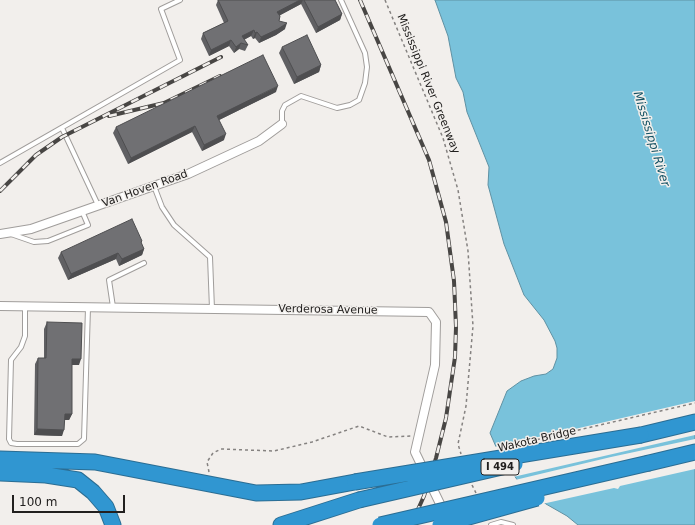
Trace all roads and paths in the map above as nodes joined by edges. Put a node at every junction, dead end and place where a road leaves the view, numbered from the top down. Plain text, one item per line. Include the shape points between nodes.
1 (180, 0) edge
2 (341, 0) edge
3 (385, 0) edge
4 (282, 124) joint
5 (62, 128) junction
6 (0, 163) edge
7 (154, 186) junction
8 (98, 206) junction
9 (82, 211) junction
10 (9, 233) junction
11 (0, 234) edge
12 (144, 263) dead end
13 (0, 306) edge
14 (26, 307) junction
15 (88, 308) junction
16 (113, 308) junction
17 (212, 309) junction
18 (695, 403) edge
19 (695, 422) edge
20 (418, 435) junction
21 (641, 435) junction
22 (528, 442) dead end
23 (695, 452) edge
24 (466, 456) dead end
25 (458, 457) dead end
26 (0, 459) edge
27 (462, 459) dead end
28 (649, 463) junction
29 (0, 473) edge
30 (211, 475) dead end
31 (470, 480) dead end
32 (476, 493) dead end
33 (113, 525) edge
34 (281, 525) edge
35 (380, 525) edge
36 (440, 525) edge
37 (451, 525) edge
38 (491, 525) edge
39 (513, 525) edge

1 - 5 lane via 161,9 180,60
2 - 4 lane via 365,53 365,83 359,100 337,108 301,96 285,105 282,111
3 - 27 path, Mississippi River Greenway via 443,138 460,198 468,251 473,326 466,406 458,444
4 - 7 street, Van Hoven Road via 259,142 188,174
5 - 6 lane
5 - 8 lane
7 - 8 street, Van Hoven Road
7 - 17 lane via 162,207 174,225 210,257
8 - 9 street, Van Hoven Road
9 - 10 street, Van Hoven Road via 31,229
9 - 10 lane via 88,225 48,241 34,242
10 - 11 street, Van Hoven Road
12 - 16 lane via 110,280
13 - 14 street, Verderosa Avenue
14 - 15 street, Verderosa Avenue
14 - 15 lane via 26,336 11,360 9,439 11,443 17,444 78,444 84,439
15 - 16 street, Verderosa Avenue
16 - 17 street, Verderosa Avenue
17 - 20 street, Verderosa Avenue via 429,312 436,322 435,365
18 - 22 path, Wakota Bridge, bridge
19 - 21 highway, Wakota Bridge / I 494
20 - 30 path via 388,437 359,426 312,442 274,451 222,449 212,453 207,462
20 - 37 street, Verderosa Avenue via 416,458
21 - 26 highway, bridge via 301,492 256,493 95,462
21 - 34 highway, Wakota Bridge / I 494, bridge via 359,500
23 - 28 highway
24 - 25 path
28 - 35 highway, bridge
28 - 36 highway, bridge via 512,506
29 - 33 highway via 46,475 78,480 106,507
31 - 32 path
38 - 39 lane via 501,522

